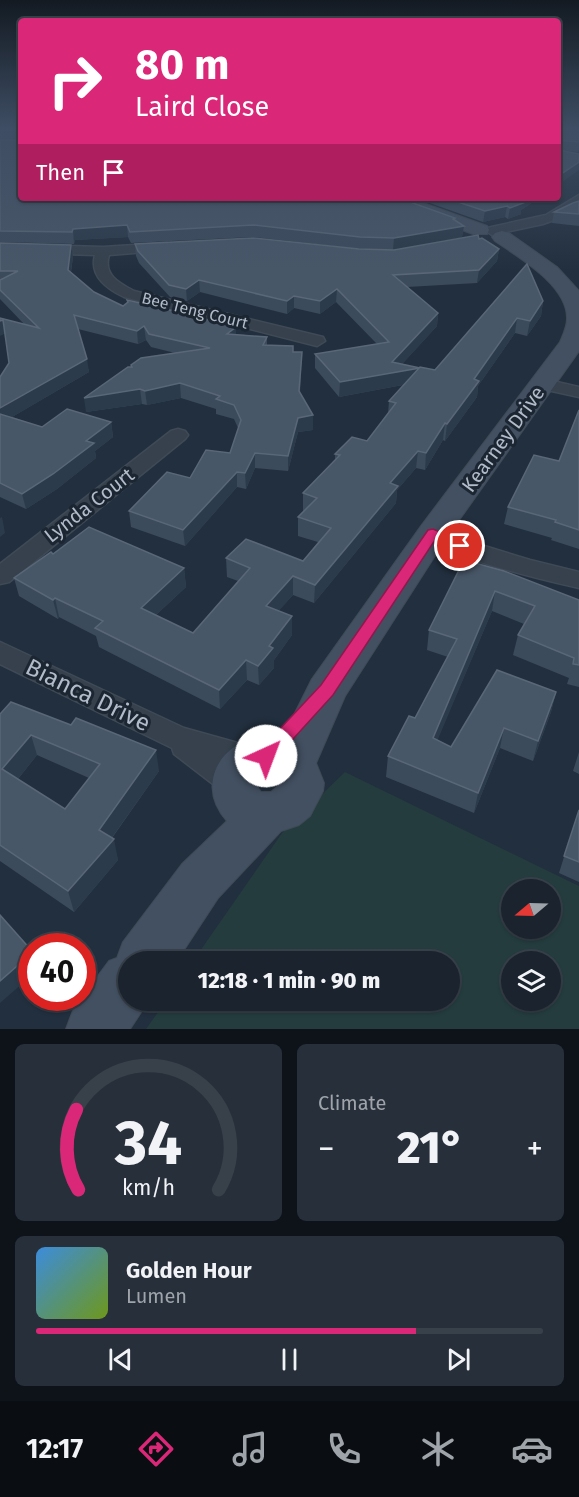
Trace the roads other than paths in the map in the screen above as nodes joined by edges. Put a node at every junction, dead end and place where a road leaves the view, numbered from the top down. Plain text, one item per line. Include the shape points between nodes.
1 (401, 201) edge
2 (577, 203) edge
3 (489, 237) junction
4 (185, 246) edge
5 (0, 248) edge
6 (103, 251) junction
7 (317, 341) dead end
8 (544, 384) junction
9 (579, 392) edge
10 (178, 435) dead end
11 (433, 533) junction
12 (0, 576) edge
13 (579, 580) edge
14 (0, 652) edge
15 (258, 779) junction
16 (151, 951) edge
17 (118, 997) edge
18 (95, 1029) edge

1 - 3 street, Kearney Drive
2 - 3 street via 556,215
3 - 8 street, Kearney Drive via 552,273 575,302 579,320 572,343
4 - 6 street
5 - 6 street
6 - 7 street, Bee Teng Court via 99,269 103,278 129,294
8 - 9 street
8 - 11 street, Kearney Drive
10 - 12 street, Lynda Court
11 - 13 street via 482,554
11 - 15 street, Kearney Drive via 327,690
14 - 15 street, Bianca Drive
15 - 16 street, Kearney Drive via 200,881
17 - 18 street

